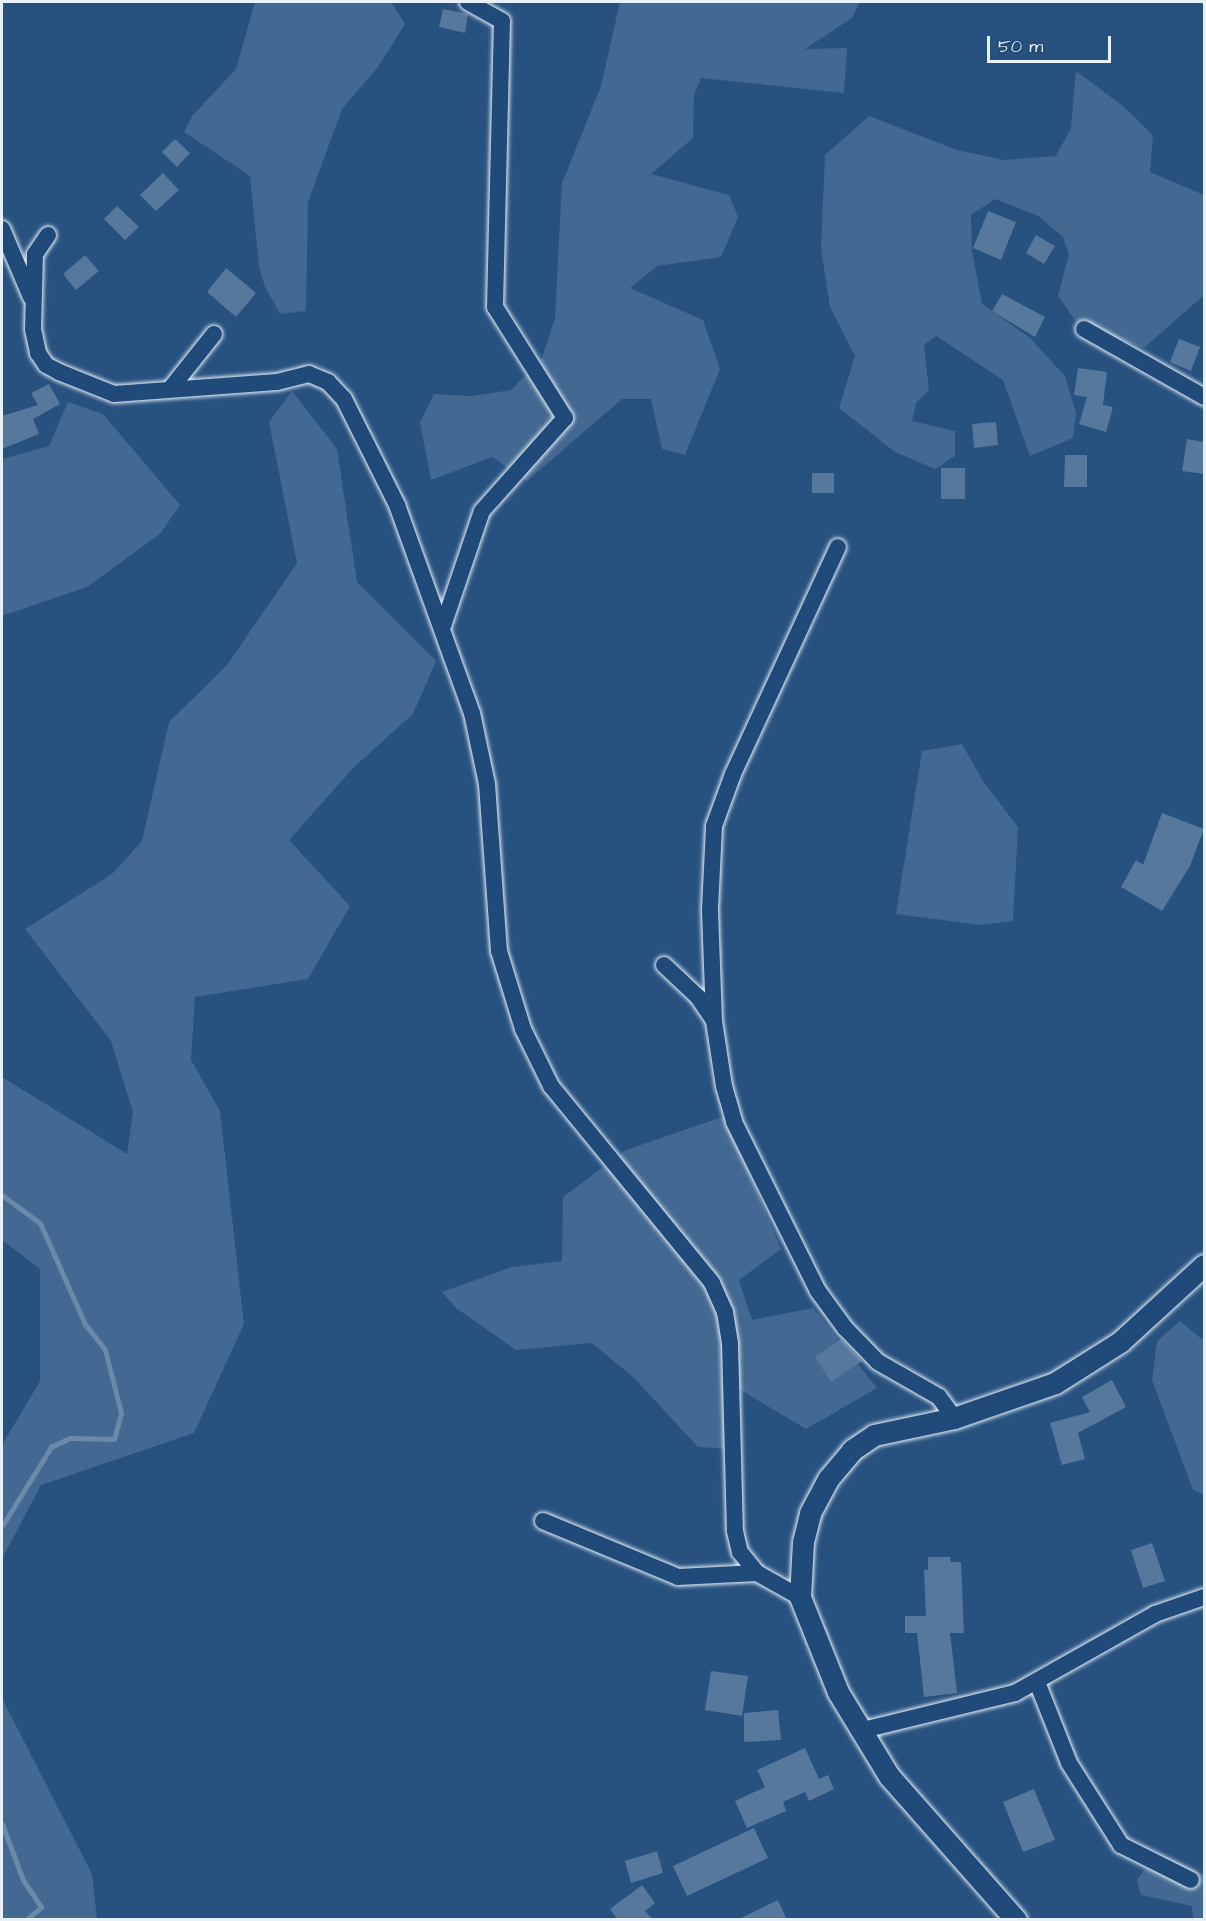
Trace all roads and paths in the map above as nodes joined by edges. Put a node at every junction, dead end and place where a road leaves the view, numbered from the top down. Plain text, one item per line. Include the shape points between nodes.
1 (468, 2) edge
2 (2, 230) edge
3 (48, 235) dead end
4 (32, 301) junction
5 (1084, 329) dead end
6 (214, 334) dead end
7 (171, 388) junction
8 (1204, 396) edge
9 (837, 547) dead end
10 (443, 626) junction
11 (664, 965) dead end
12 (714, 1021) junction
13 (1204, 1265) edge
14 (954, 1418) junction
15 (543, 1521) dead end
16 (757, 1573) junction
17 (800, 1597) junction
18 (1204, 1598) edge
19 (1037, 1682) junction
20 (859, 1731) junction
21 (1191, 1880) dead end
22 (1016, 1920) edge

1 - 10 street via 502,21 495,307 565,418 482,511
2 - 4 street
3 - 4 street via 35,254
4 - 7 street via 38,352 46,365 114,394
5 - 8 street
6 - 7 street
7 - 10 street via 277,382 309,374 328,382 344,399 397,505
9 - 12 street via 733,774 714,826 710,909
10 - 16 street via 488,784 493,906 510,993 537,1062 551,1086 684,1246 712,1283 725,1312 735,1408 735,1531 740,1552
11 - 12 street via 698,997
12 - 14 street via 734,1122 818,1292 878,1362 939,1397
13 - 14 main road via 1120,1342 1087,1364 1020,1397
14 - 17 main road via 874,1435 852,1450 828,1479 810,1513 803,1542
15 - 16 street via 678,1577
16 - 17 street
17 - 20 main road via 813,1637
18 - 19 street via 1155,1614
19 - 20 street via 992,1701
19 - 21 street via 1069,1763 1121,1845
20 - 22 main road via 895,1784

